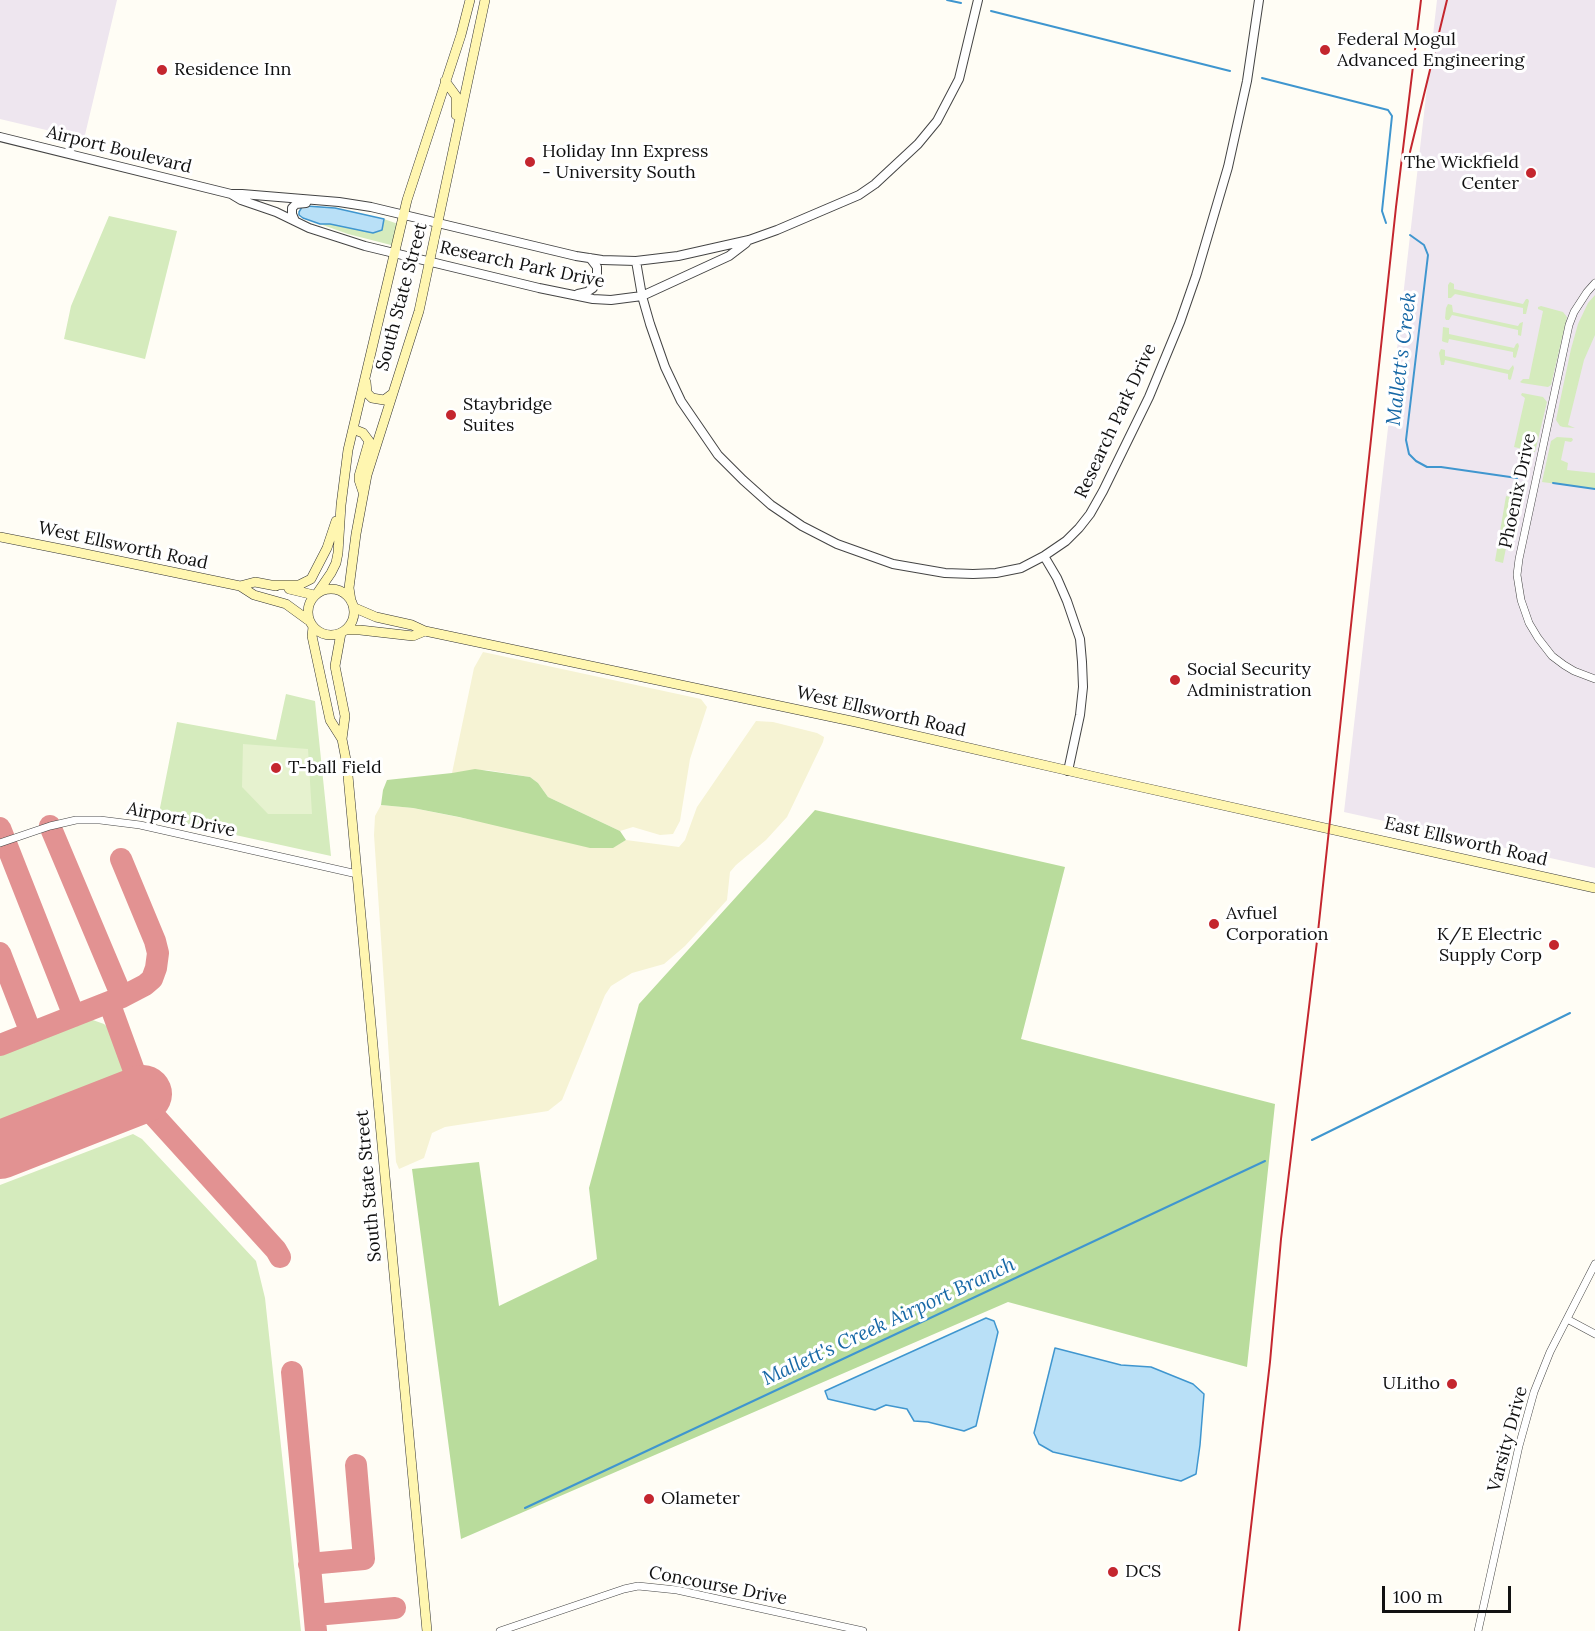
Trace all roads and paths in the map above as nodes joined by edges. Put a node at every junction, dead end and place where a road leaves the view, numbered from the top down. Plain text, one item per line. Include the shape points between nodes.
1 (470, 0) edge
2 (485, 0) edge
3 (978, 0) edge
4 (1259, 0) edge
5 (445, 81) junction
6 (0, 137) edge
7 (447, 180) junction
8 (231, 194) junction
9 (339, 202) junction
10 (404, 216) junction
11 (296, 221) junction
12 (438, 223) junction
13 (749, 240) junction
14 (395, 254) junction
15 (590, 258) junction
16 (636, 261) junction
17 (429, 262) junction
18 (1595, 284) edge
19 (573, 295) junction
20 (642, 296) junction
21 (366, 377) junction
22 (393, 392) junction
23 (353, 429) junction
24 (345, 473) junction
25 (363, 492) junction
26 (342, 499) junction
27 (357, 526) junction
28 (0, 537) edge
29 (1044, 556) junction
30 (271, 585) junction
31 (240, 586) junction
32 (316, 594) junction
33 (352, 603) junction
34 (311, 624) junction
35 (343, 631) junction
36 (425, 631) junction
37 (1595, 679) edge
38 (342, 739) junction
39 (1068, 771) junction
40 (1329, 828) joint
41 (0, 843) edge
42 (357, 874) junction
43 (1595, 888) edge
44 (1595, 1264) edge
45 (1567, 1319) junction
46 (1595, 1334) edge
47 (427, 1631) edge
48 (500, 1631) edge
49 (863, 1631) edge
50 (1478, 1631) edge

1 - 5 main road, South State Street
2 - 7 main road, South State Street
3 - 13 street, Research Park Drive via 959,79 937,121 918,144 859,195
4 - 29 street, Research Park Drive via 1228,167 1180,322 1149,397 1090,514 1066,541
5 - 7 main road via 456,96 457,111
5 - 10 main road, South State Street
6 - 8 street, Airport Boulevard
7 - 12 main road, South State Street
8 - 9 street, Airport Boulevard
8 - 11 street, Airport Boulevard
9 - 10 street, Airport Boulevard
9 - 11 street via 296,204 292,208
10 - 12 street, Airport Boulevard
10 - 14 main road, South State Street
11 - 14 street, Airport Boulevard via 337,238
12 - 15 street, Research Park Drive
12 - 17 main road, South State Street
13 - 16 street, Research Park Drive
13 - 20 street, Research Park Drive via 729,256
14 - 17 street, Research Park Drive
14 - 21 main road, South State Street
15 - 16 street, Research Park Drive
15 - 19 street via 598,273 594,288
16 - 20 street, Research Park Drive
17 - 19 street, Research Park Drive
17 - 22 main road, South State Street via 416,323
18 - 37 street, Phoenix Drive via 1569,325 1517,575 1521,600 1538,638 1563,665
19 - 20 street, Research Park Drive via 610,300
20 - 29 street, Research Park Drive via 669,378 699,429 743,480 802,526 864,555 945,573 996,573 1021,568
21 - 22 main road via 367,393 372,398 384,400
21 - 23 main road, South State Street
22 - 25 main road, South State Street
23 - 24 main road, South State Street
23 - 25 main road via 369,441 359,480
24 - 26 main road, South State Street
24 - 27 main road via 349,487 346,523
25 - 27 main road, South State Street
26 - 30 main road via 333,534 311,579 299,585
26 - 32 main road, South State Street via 336,563
27 - 33 main road, South State Street via 349,588
28 - 31 main road, West Ellsworth Road
29 - 39 street via 1067,601 1080,639 1083,665 1080,715
30 - 31 main road, West Ellsworth Road via 255,582
30 - 32 main road, West Ellsworth Road
31 - 34 main road, West Ellsworth Road via 254,595 286,604
32 - 33 main road via 337,589
32 - 34 main road via 307,609
33 - 35 main road via 353,620
33 - 36 main road, West Ellsworth Road via 376,617
34 - 35 main road via 328,635
34 - 38 main road, South State Street via 330,720
35 - 36 main road, West Ellsworth Road via 413,636
35 - 38 main road, South State Street via 335,666 345,716
36 - 39 main road, West Ellsworth Road
38 - 42 main road, South State Street
39 - 40 main road, West Ellsworth Road
40 - 43 main road, East Ellsworth Road
41 - 42 street, Airport Drive via 76,820 100,820 140,825
42 - 47 main road, South State Street
44 - 45 street, Varsity Drive
45 - 46 street
45 - 50 street, Varsity Drive via 1543,1368 1524,1426
48 - 49 street, Concourse Drive via 638,1586 676,1590

